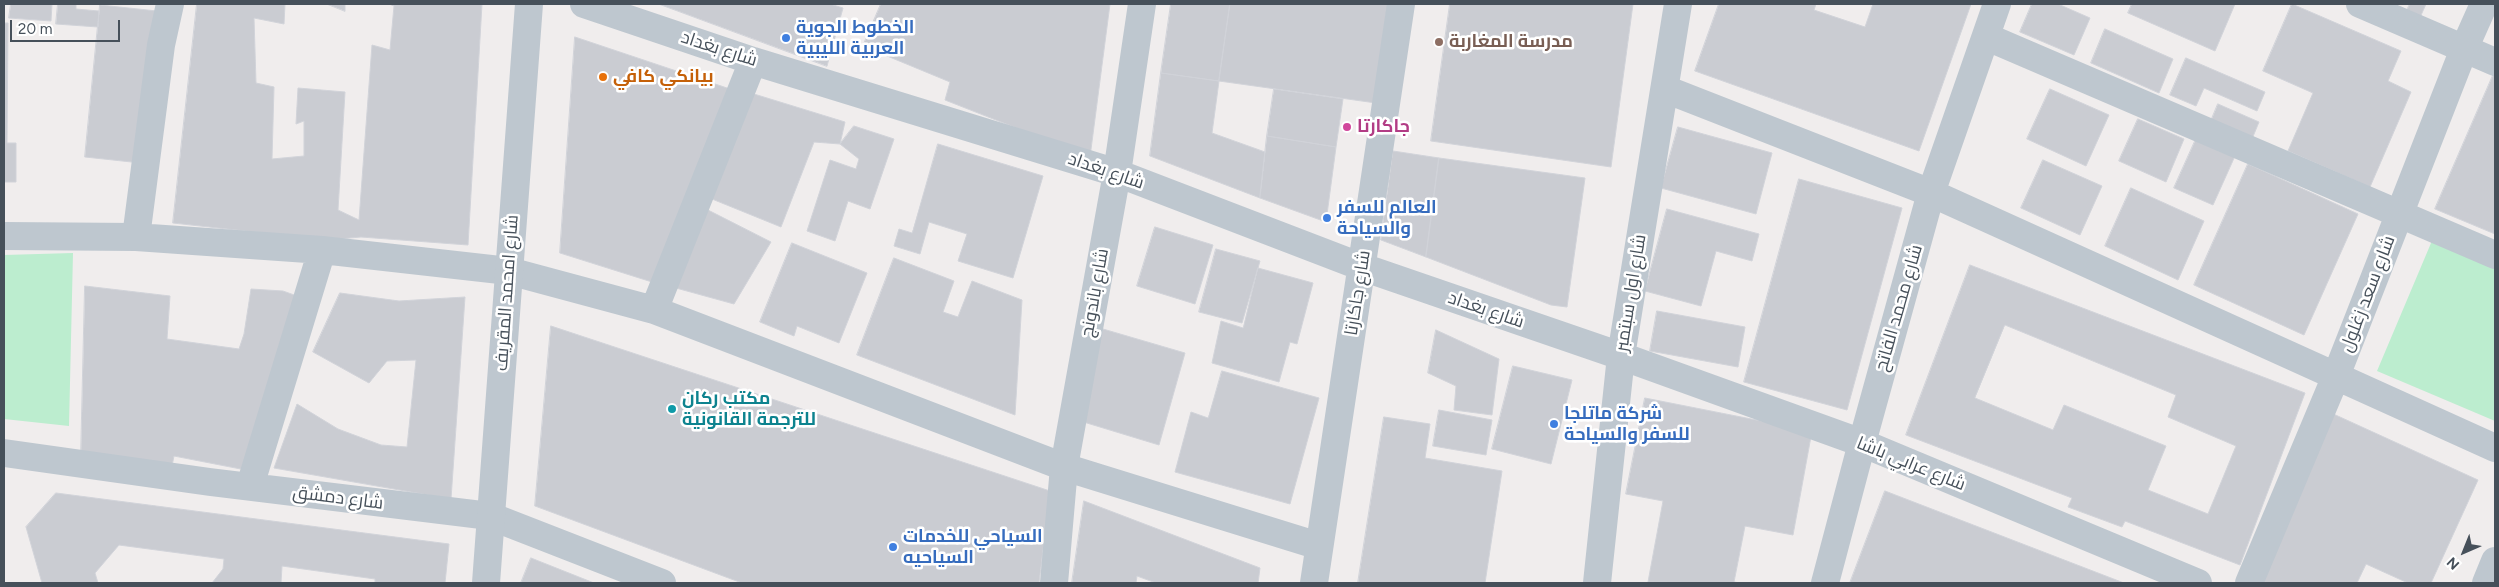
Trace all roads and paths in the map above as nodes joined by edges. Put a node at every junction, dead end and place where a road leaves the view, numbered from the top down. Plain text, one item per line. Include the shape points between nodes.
1 (170, 4) edge
2 (529, 4) edge
3 (584, 4) edge
4 (1142, 4) edge
5 (1401, 4) edge
6 (1678, 4) edge
7 (1997, 4) edge
8 (2360, 4) edge
9 (2484, 4) edge
10 (1987, 37) junction
11 (2464, 48) junction
12 (753, 61) junction
13 (2495, 62) edge
14 (1664, 89) junction
15 (1117, 173) junction
16 (1931, 194) junction
17 (2400, 213) junction
18 (4, 236) edge
19 (136, 237) junction
20 (322, 250) junction
21 (2495, 255) edge
22 (1362, 267) junction
23 (509, 270) junction
24 (654, 310) junction
25 (1621, 356) junction
26 (2336, 376) junction
27 (1862, 443) junction
28 (2495, 448) edge
29 (4, 452) edge
30 (1064, 467) junction
31 (250, 486) junction
32 (490, 516) junction
33 (1319, 546) junction
34 (2495, 561) edge
35 (1600, 582) edge
36 (486, 583) edge
37 (662, 583) edge
38 (1054, 583) edge
39 (1314, 583) edge
40 (1825, 583) edge
41 (2198, 583) edge
42 (2249, 583) edge
43 (2486, 583) edge

1 - 19 street via 161,45
2 - 23 street, شارع امحمد المقريف
3 - 12 street, شارع بغداد
4 - 15 street, شارع باندونج
5 - 22 street, شارع جاكارتا
6 - 14 street, شارع اول سبتمبر
7 - 10 street, شارع محمد الفاتح
8 - 11 street
9 - 11 street, شارع سعد زغلول
10 - 16 street, شارع محمد الفاتح
10 - 17 street
11 - 13 street
11 - 17 street, شارع سعد زغلول
12 - 15 street, شارع بغداد
12 - 24 street
14 - 16 street
14 - 25 street, شارع اول سبتمبر
15 - 22 street, شارع بغداد
15 - 30 street, شارع باندونج
16 - 26 street
16 - 27 street, شارع محمد الفاتح
17 - 21 street
17 - 26 street, شارع سعد زغلول
18 - 19 street
19 - 20 street
20 - 23 street
20 - 31 street
22 - 25 street, شارع بغداد
22 - 33 street, شارع جاكارتا
23 - 24 street
23 - 32 street, شارع امحمد المقريف
24 - 30 street
25 - 27 street, شارع عرابي باشا
25 - 35 street, شارع اول سبتمبر
26 - 28 street
26 - 42 street, شارع سعد زغلول
27 - 40 street, شارع محمد الفاتح
27 - 41 street, شارع عرابي باشا
29 - 31 street, شارع دمشق
30 - 33 street
30 - 38 street, شارع باندونج
31 - 32 street, شارع دمشق
32 - 36 street, شارع امحمد المقريف
32 - 37 street, شارع دمشق
33 - 39 street, شارع جاكارتا
34 - 43 street

